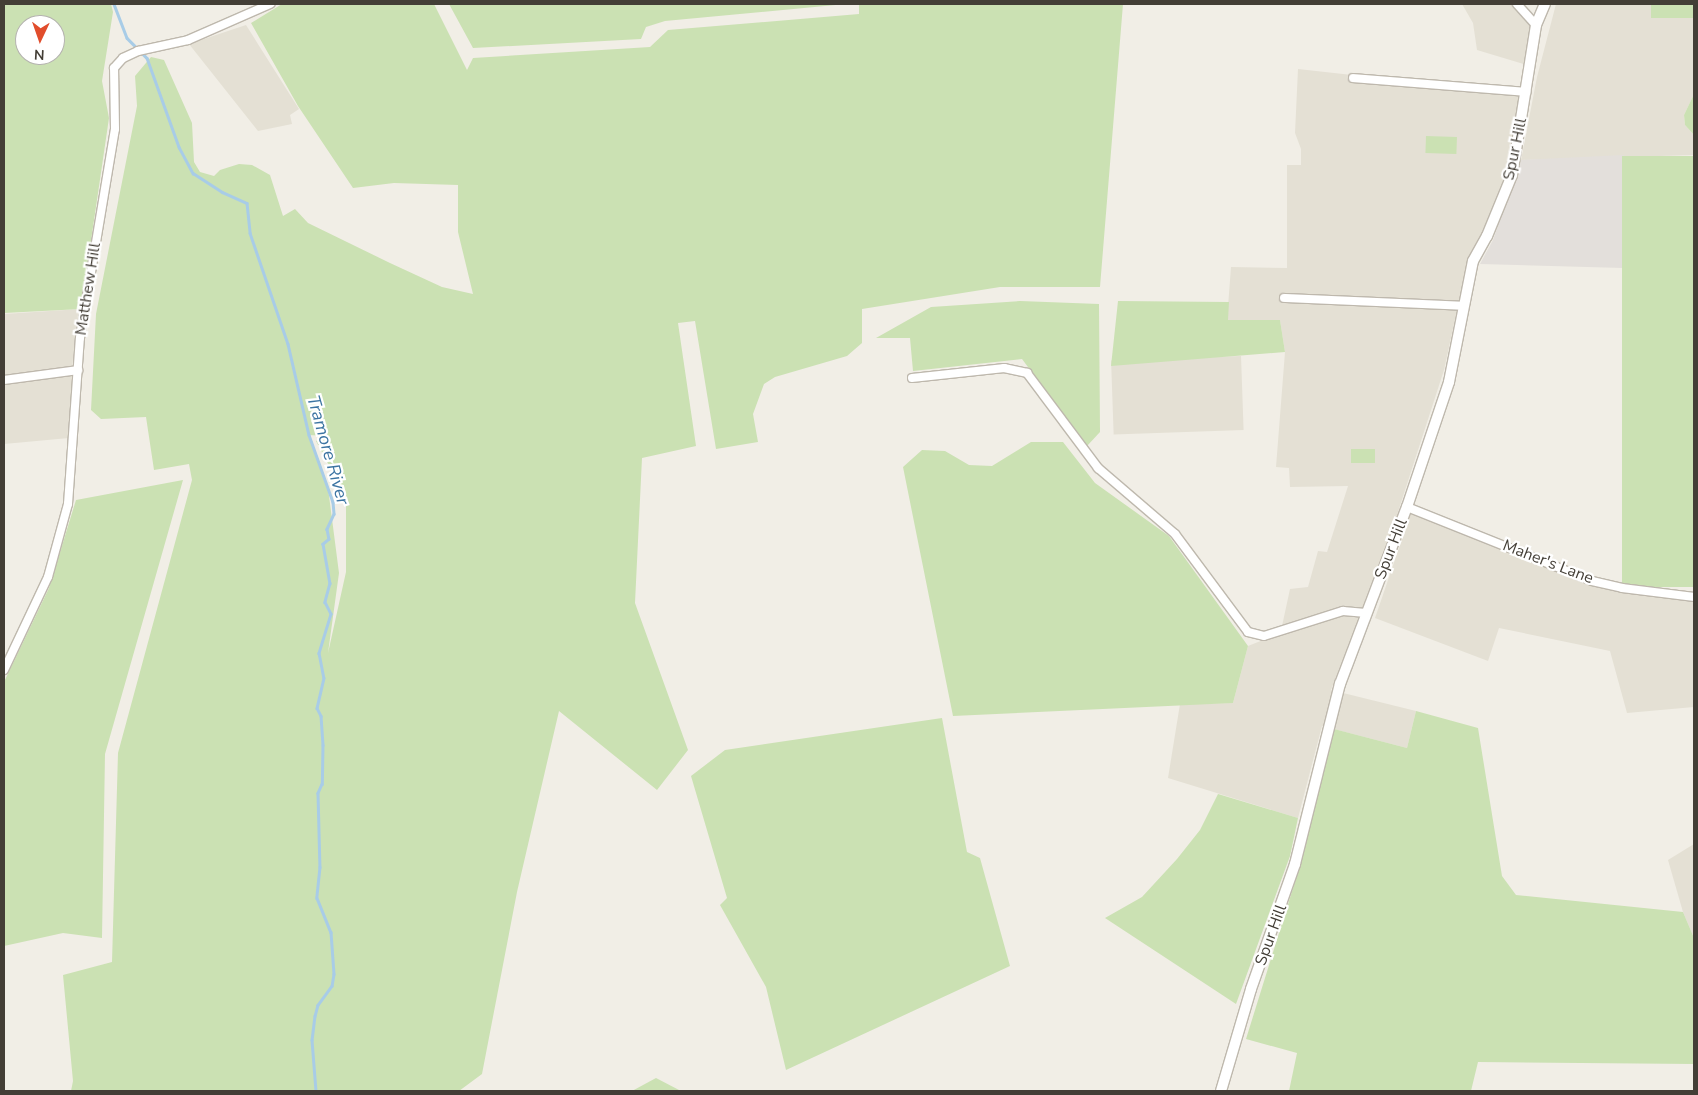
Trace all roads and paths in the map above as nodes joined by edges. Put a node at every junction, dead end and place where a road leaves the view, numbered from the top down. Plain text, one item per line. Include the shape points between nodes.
1 (270, 4) edge
2 (1517, 4) edge
3 (1545, 4) edge
4 (1536, 24) junction
5 (1353, 78) dead end
6 (1526, 92) junction
7 (1284, 298) dead end
8 (1464, 306) junction
9 (78, 370) junction
10 (912, 378) dead end
11 (4, 380) edge
12 (1407, 507) junction
13 (1694, 597) edge
14 (1366, 613) junction
15 (4, 670) edge
16 (1221, 1091) edge

1 - 9 street, Matthew Hill via 188,40 138,51 123,58 114,68 115,129 80,338
2 - 4 street
3 - 4 street, Spur Hill
4 - 6 street, Spur Hill
5 - 6 street
6 - 8 street, Spur Hill via 1512,175 1473,261
7 - 8 street
8 - 12 street, Spur Hill via 1449,382
9 - 11 street
9 - 15 street, Matthew Hill via 68,504 48,577
10 - 14 street via 1004,368 1027,373 1098,468 1175,534 1248,632 1264,636 1343,611
12 - 13 street, Maher's Lane via 1592,581
12 - 14 street, Spur Hill
14 - 16 street, Spur Hill via 1340,684 1296,864 1251,989

